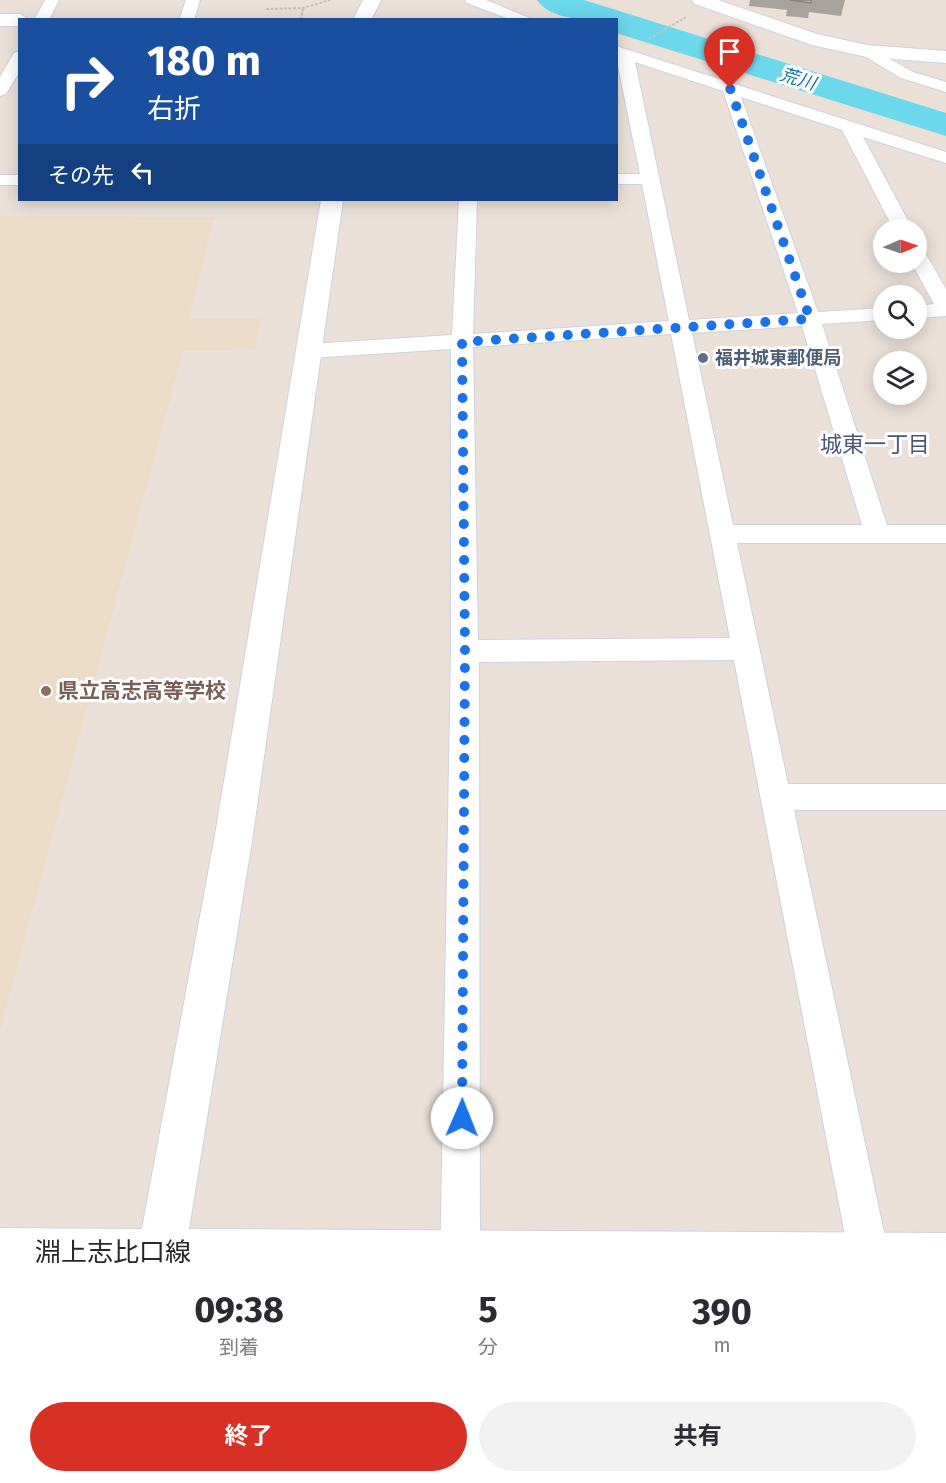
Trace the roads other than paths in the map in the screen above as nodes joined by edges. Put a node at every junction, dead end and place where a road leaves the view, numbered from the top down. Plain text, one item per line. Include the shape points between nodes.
1 (52, 0) edge
2 (193, 0) edge
3 (372, 0) edge
4 (705, 4) edge
5 (475, 6) edge
6 (42, 18) edge
7 (187, 18) edge
8 (363, 18) edge
9 (520, 18) edge
10 (0, 20) edge
11 (18, 20) edge
12 (630, 48) edge
13 (867, 51) junction
14 (946, 57) edge
15 (18, 60) edge
16 (946, 87) edge
17 (730, 88) junction
18 (0, 91) edge
19 (850, 128) junction
20 (946, 158) edge
21 (618, 179) edge
22 (651, 179) junction
23 (0, 180) edge
24 (18, 180) edge
25 (332, 201) edge
26 (468, 201) edge
27 (898, 219) edge
28 (927, 273) edge
29 (946, 309) edge
30 (927, 311) edge
31 (873, 315) edge
32 (810, 319) junction
33 (681, 327) junction
34 (462, 342) junction
35 (310, 351) junction
36 (723, 534) junction
37 (877, 534) junction
38 (946, 534) edge
39 (746, 649) junction
40 (465, 651) junction
41 (776, 797) junction
42 (946, 797) edge
43 (0, 1252) edge
44 (869, 1256) junction
45 (946, 1257) edge
46 (158, 1263) edge
47 (460, 1264) edge

1 - 6 street
2 - 7 street
3 - 8 street
4 - 13 street via 812,39
5 - 9 street
10 - 11 street
12 - 17 street
12 - 22 street
13 - 14 street
13 - 16 street via 908,75
15 - 18 street
17 - 19 street
17 - 32 street
19 - 20 street
19 - 27 street
21 - 22 street
22 - 33 street
23 - 24 street
25 - 35 street
26 - 34 street
28 - 29 street
29 - 30 street
31 - 32 street
32 - 33 street
32 - 37 street
33 - 34 street
33 - 36 street
34 - 35 street
34 - 40 street
35 - 46 street via 233,841
36 - 37 street
36 - 39 street
37 - 38 street
39 - 40 street
39 - 41 street
40 - 47 street
41 - 42 street
41 - 44 street
43 - 46 street, 淵上志比口線
44 - 45 street, 淵上志比口線
44 - 47 street, 淵上志比口線
46 - 47 street, 淵上志比口線

